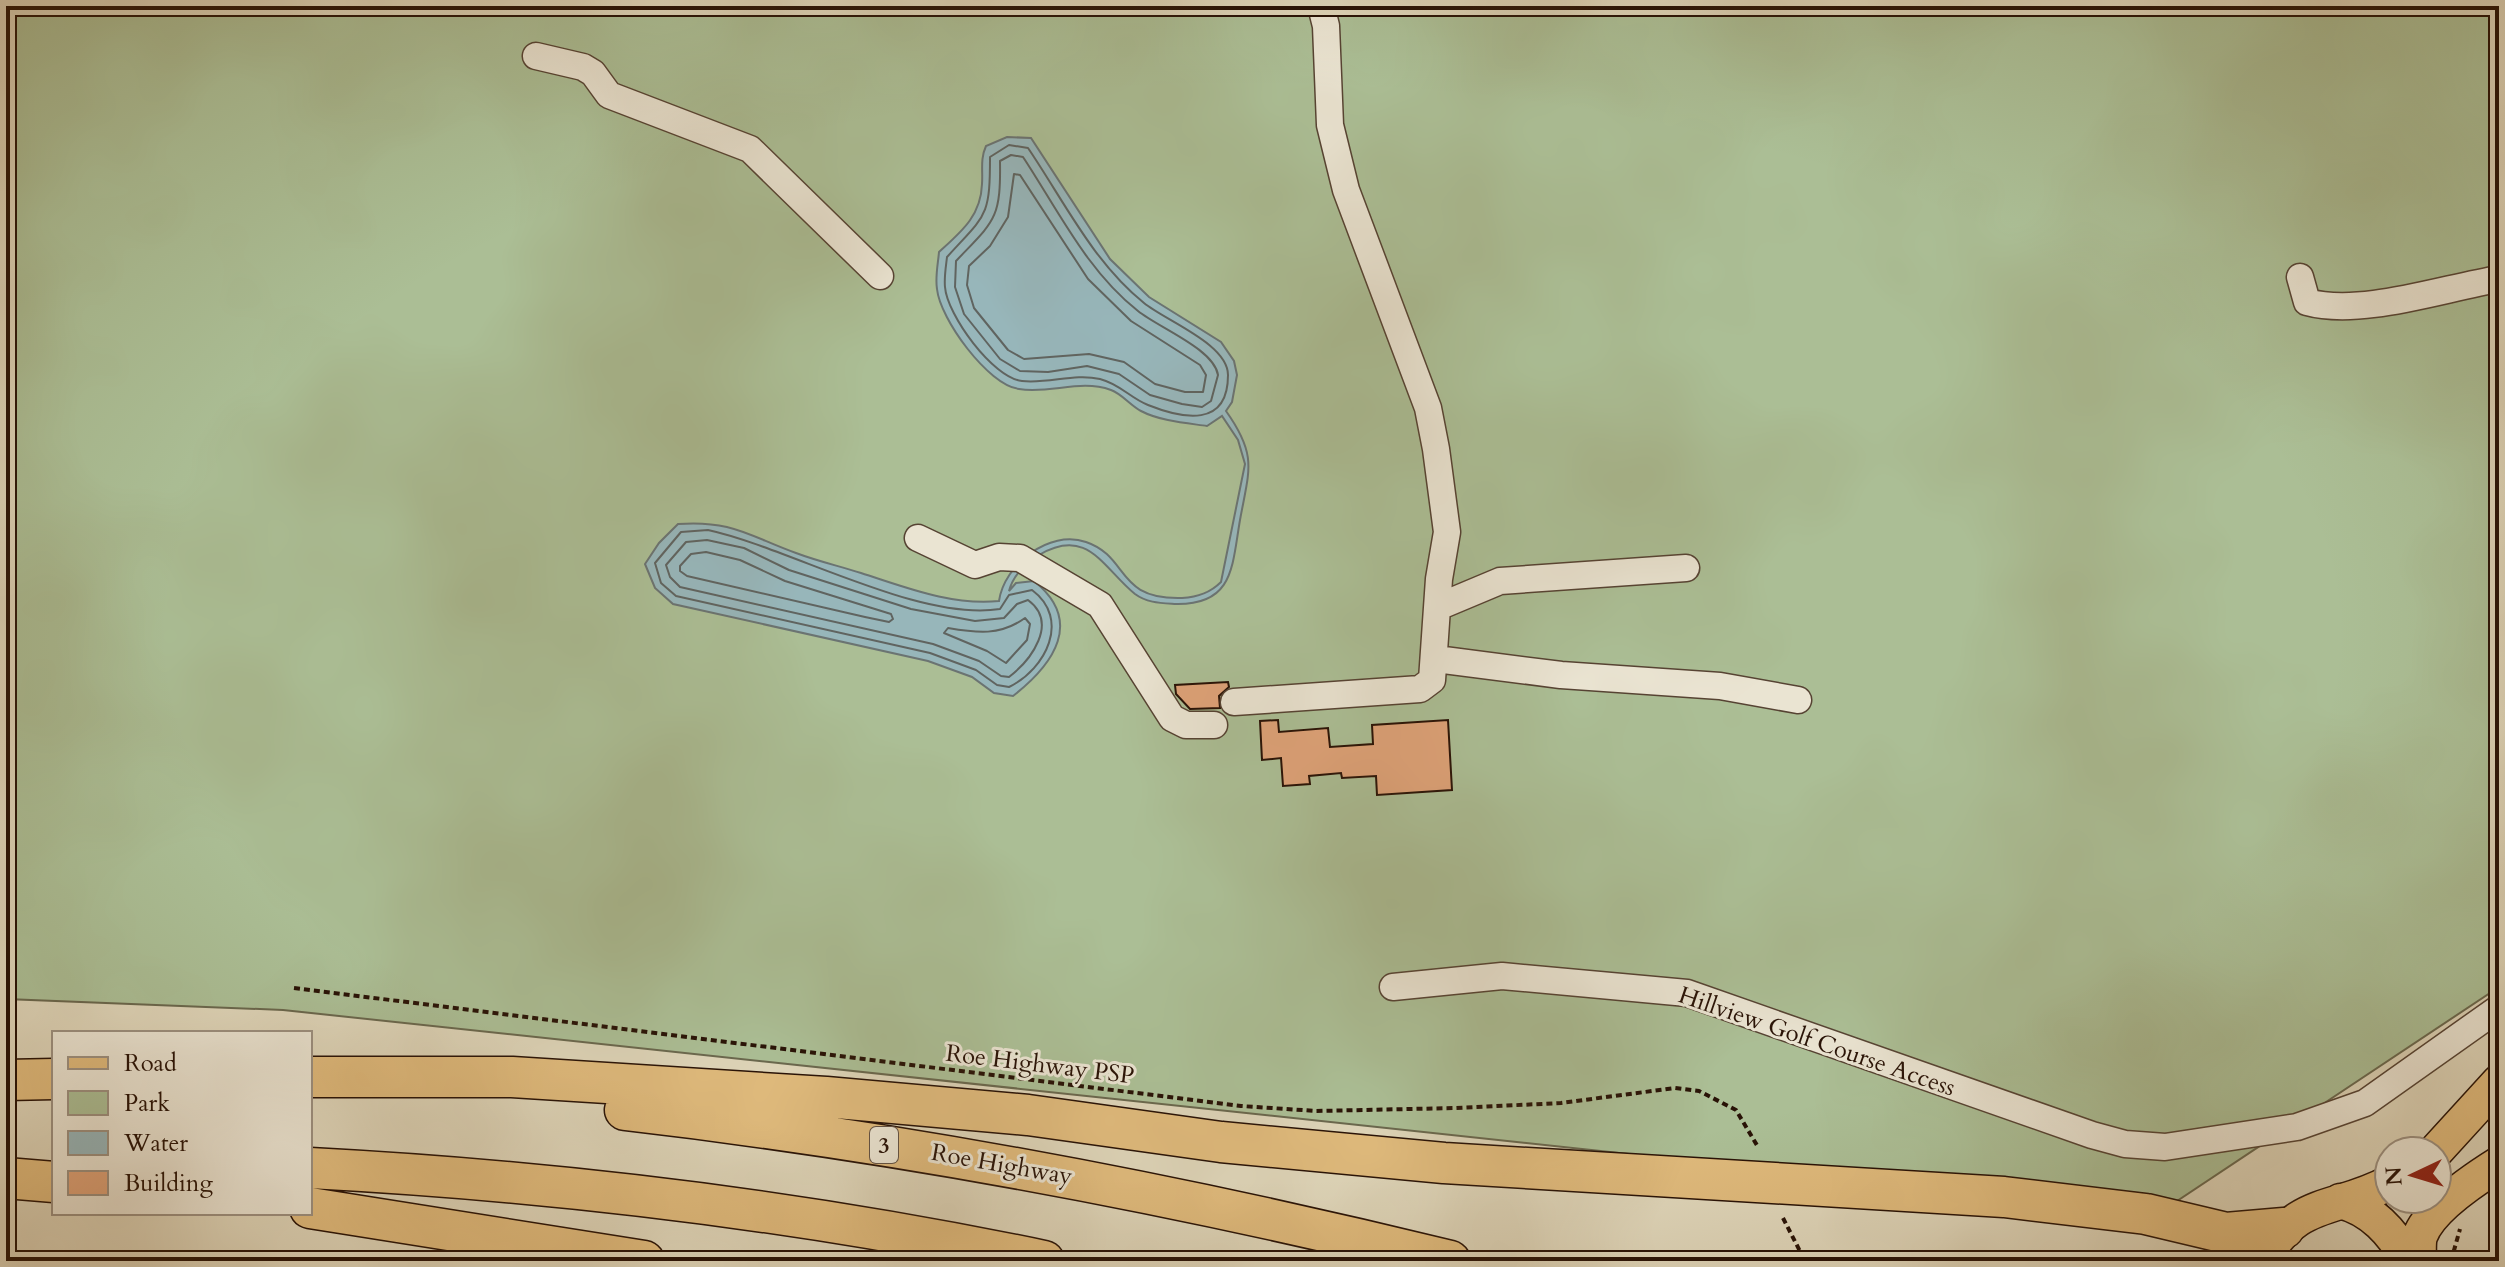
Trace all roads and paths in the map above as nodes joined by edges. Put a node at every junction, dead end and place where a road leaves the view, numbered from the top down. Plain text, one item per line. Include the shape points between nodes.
1 (1321, 6) edge
2 (536, 56) dead end
3 (880, 276) dead end
4 (2300, 277) dead end
5 (2499, 279) edge
6 (918, 538) dead end
7 (1686, 568) dead end
8 (1438, 607) junction
9 (1436, 659) junction
10 (1798, 700) dead end
11 (1234, 702) dead end
12 (1214, 725) dead end
13 (1393, 987) dead end
14 (294, 988) dead end
15 (2499, 1008) edge
16 (312, 1077) edge
17 (52, 1079) edge
18 (6, 1080) edge
19 (2499, 1082) edge
20 (312, 1083) edge
21 (2451, 1135) edge
22 (1758, 1147) dead end
23 (6, 1157) edge
24 (52, 1158) edge
25 (2499, 1164) edge
26 (312, 1168) edge
27 (6, 1178) edge
28 (52, 1182) edge
29 (2373, 1192) edge
30 (2340, 1201) junction
31 (312, 1208) edge
32 (1783, 1218) dead end
33 (2463, 1226) dead end
34 (2284, 1228) junction
35 (644, 1261) edge
36 (1044, 1261) edge
37 (1450, 1261) edge
38 (1805, 1261) edge
39 (2263, 1261) edge
40 (2409, 1261) edge
41 (2419, 1261) edge
42 (2451, 1261) edge

1 - 8 lane via 1330,125 1346,190 1423,396 1436,449 1447,532
2 - 3 lane via 583,67 609,95 750,149
4 - 5 lane via 2307,302 2326,307
6 - 12 lane via 975,565 999,557 1020,558 1088,596 1111,619 1172,718 1186,725
7 - 8 lane via 1500,581
8 - 9 lane
9 - 10 lane via 1561,675 1720,686
9 - 11 lane via 1432,680 1420,689
13 - 15 lane, Hillview Golf Course Access via 1502,976 1687,993 2092,1135 2165,1147 2297,1127 2365,1103
14 - 22 path, Roe Highway PSP via 1241,1106 1316,1111 1456,1108 1561,1103 1675,1088 1699,1091 1736,1110
16 - 34 highway via 512,1077 826,1097 1428,1162 2004,1197 2146,1214 2226,1233
17 - 18 highway
19 - 21 main road
20 - 37 highway, Roe Highway / 3 via 457,1090 942,1153 1127,1187
23 - 24 highway
25 - 41 main road via 2460,1190 2420,1235
26 - 36 highway via 496,1182 846,1223
27 - 28 highway
29 - 30 main road
30 - 34 main road
30 - 40 main road via 2363,1207
31 - 35 highway
32 - 38 path
33 - 42 path
34 - 39 main road

